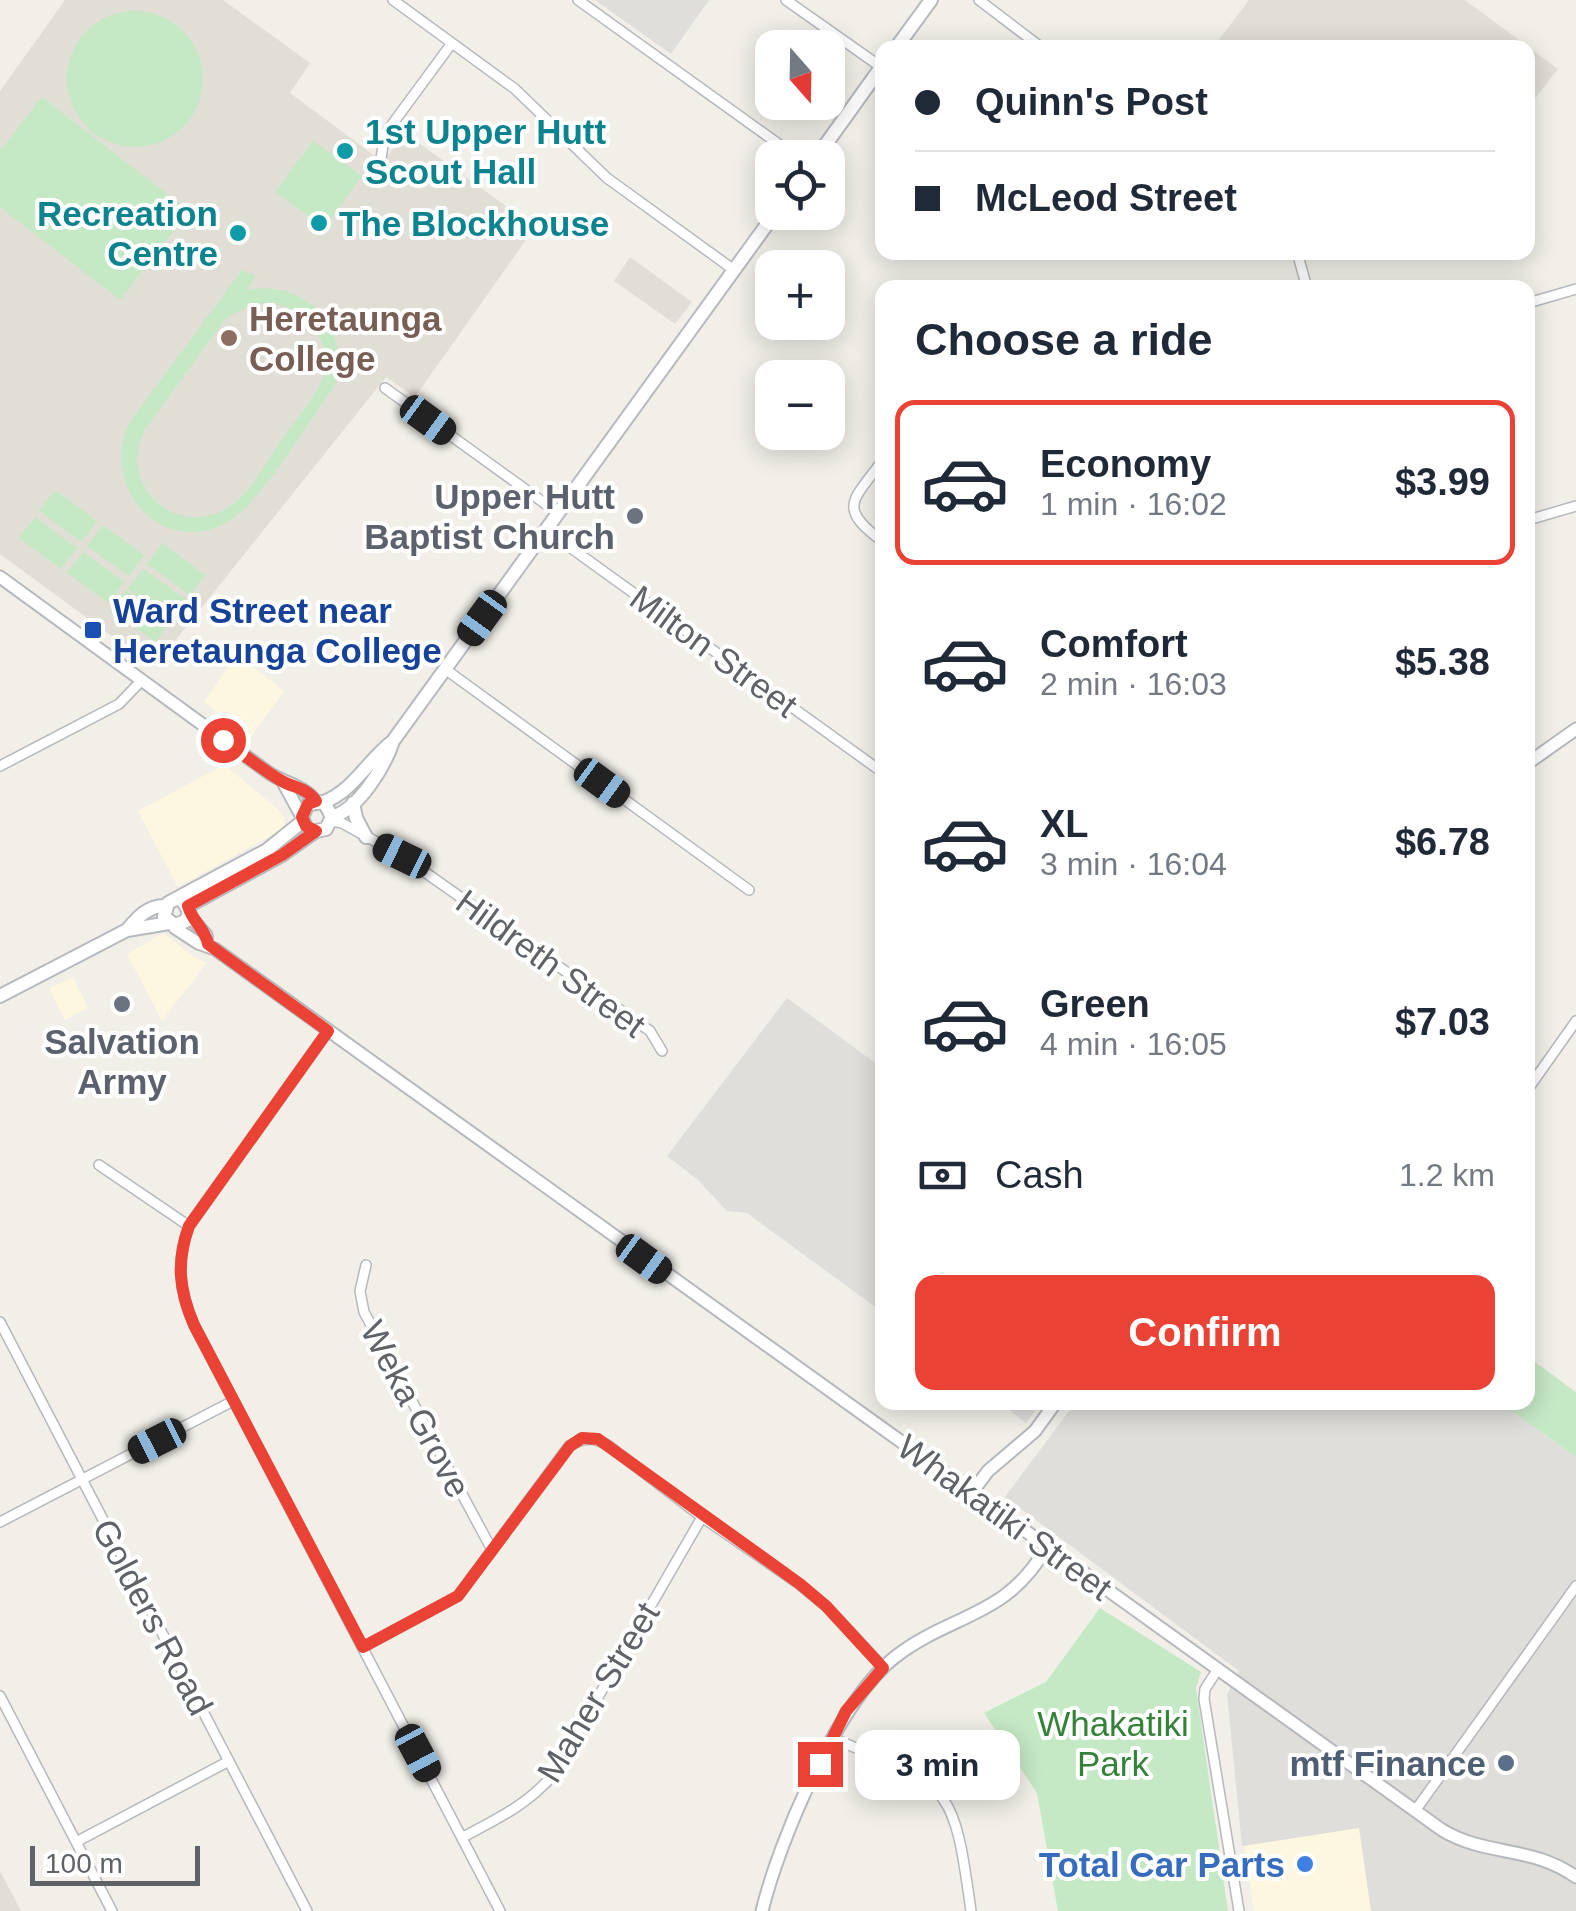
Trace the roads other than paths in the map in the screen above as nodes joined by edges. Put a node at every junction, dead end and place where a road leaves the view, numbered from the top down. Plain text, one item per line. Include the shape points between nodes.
1 (393, 0) edge
2 (578, 0) edge
3 (786, 0) edge
4 (931, 0) edge
5 (979, 0) edge
6 (999, 0) edge
7 (992, 10) junction
8 (902, 40) edge
9 (1031, 40) edge
10 (452, 43) junction
11 (875, 61) edge
12 (875, 76) edge
13 (773, 140) edge
14 (829, 140) edge
15 (381, 158) dead end
16 (763, 230) edge
17 (734, 270) junction
18 (1576, 289) edge
19 (1535, 301) edge
20 (385, 388) dead end
21 (875, 471) edge
22 (1576, 506) edge
23 (558, 513) junction
24 (1535, 518) edge
25 (546, 530) junction
26 (875, 535) edge
27 (0, 577) edge
28 (445, 669) junction
29 (141, 682) junction
30 (1576, 730) edge
31 (393, 741) junction
32 (1535, 758) edge
33 (0, 766) edge
34 (875, 767) edge
35 (284, 784) junction
36 (320, 802) junction
37 (354, 803) junction
38 (302, 819) junction
39 (332, 819) junction
40 (316, 831) junction
41 (366, 838) junction
42 (750, 890) dead end
43 (180, 906) junction
44 (172, 924) junction
45 (127, 930) junction
46 (208, 944) junction
47 (0, 996) edge
48 (1576, 1022) edge
49 (328, 1031) junction
50 (662, 1051) dead end
51 (1535, 1078) edge
52 (99, 1165) dead end
53 (189, 1226) junction
54 (366, 1265) dead end
55 (0, 1322) edge
56 (234, 1401) junction
57 (1050, 1410) edge
58 (82, 1480) junction
59 (972, 1491) junction
60 (702, 1517) junction
61 (0, 1522) edge
62 (491, 1548) junction
63 (1046, 1548) junction
64 (1576, 1586) edge
65 (363, 1647) junction
66 (883, 1668) junction
67 (1218, 1669) junction
68 (0, 1696) edge
69 (832, 1738) junction
70 (229, 1761) junction
71 (1415, 1811) junction
72 (463, 1837) junction
73 (76, 1842) junction
74 (1576, 1878) edge
75 (112, 1911) edge
76 (307, 1911) edge
77 (500, 1911) edge
78 (762, 1911) edge
79 (971, 1911) edge
80 (1238, 1911) edge

1 - 10 street
2 - 13 street
3 - 11 street
4 - 8 main road
5 - 7 street
6 - 7 street
7 - 9 street
10 - 15 street via 385,134
10 - 17 street via 515,89 607,178
12 - 14 main road
16 - 17 main road
17 - 23 main road
18 - 19 street
20 - 23 street
21 - 26 street via 853,508
22 - 24 street
23 - 25 main road
25 - 28 main road
25 - 34 street, Milton Street
27 - 29 street
28 - 31 main road
28 - 42 street
29 - 33 street via 119,704
29 - 35 street
30 - 32 street
31 - 36 main road via 343,792
31 - 37 main road
35 - 36 street
35 - 38 street
36 - 38 main road via 308,804
36 - 39 main road
37 - 39 main road
37 - 41 main road
38 - 40 main road
38 - 43 main road
39 - 40 main road
39 - 41 street, Hildreth Street
40 - 43 main road
41 - 50 street, Hildreth Street via 402,856 650,1031
43 - 44 main road via 164,917
43 - 44 main road via 186,921
43 - 45 main road via 159,905
43 - 46 street, Whakatiki Street
44 - 45 main road
44 - 46 street, Whakatiki Street
45 - 47 main road
46 - 49 street, Whakatiki Street
48 - 51 street
49 - 53 street
49 - 59 street, Whakatiki Street
52 - 53 street
53 - 56 street via 180,1261 184,1302
54 - 62 street, Weka Grove via 364,1312
55 - 58 street, Golders Road
56 - 58 street
56 - 65 street
57 - 59 street
58 - 61 street
58 - 70 street, Golders Road
59 - 63 street, Whakatiki Street
60 - 62 street via 610,1446 582,1438
60 - 66 street via 826,1606
60 - 72 street, Maher Street via 553,1775 516,1810
62 - 65 street via 448,1604
63 - 66 street via 1010,1594
63 - 67 street, Whakatiki Street
64 - 71 street
65 - 72 street
66 - 69 street via 858,1693
67 - 71 street, Whakatiki Street
67 - 80 street via 1204,1700
68 - 73 street
69 - 78 street
69 - 79 street via 908,1770 942,1793 961,1840
70 - 73 street
70 - 76 street, Golders Road
71 - 74 street, Whakatiki Street via 1460,1840 1542,1858
72 - 77 street
73 - 75 street

